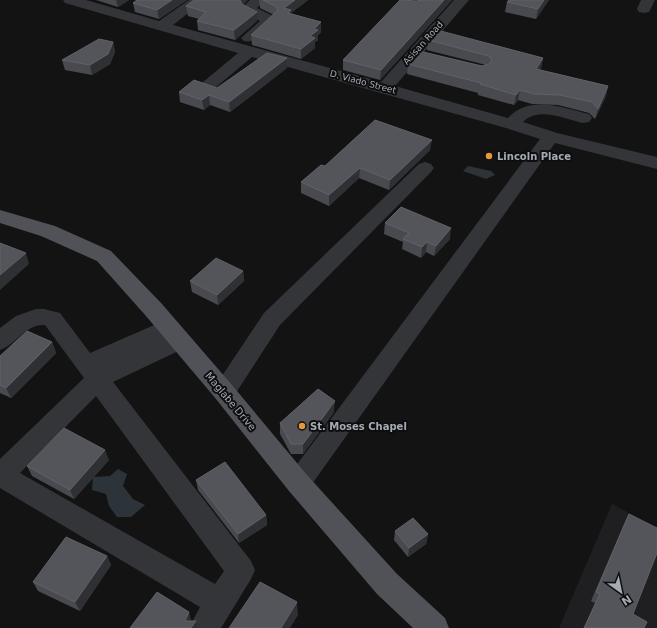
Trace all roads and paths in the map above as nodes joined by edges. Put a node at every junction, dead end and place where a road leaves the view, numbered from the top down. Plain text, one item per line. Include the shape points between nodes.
1 (70, 0) edge
2 (198, 0) edge
3 (258, 0) edge
4 (462, 0) edge
5 (136, 4) edge
6 (118, 14) junction
7 (161, 26) junction
8 (243, 50) junction
9 (209, 86) edge
10 (385, 88) junction
11 (583, 118) dead end
12 (512, 124) junction
13 (551, 137) junction
14 (657, 150) edge
15 (631, 156) junction
16 (657, 164) edge
17 (425, 168) dead end
18 (0, 216) edge
19 (174, 334) junction
20 (0, 341) edge
21 (92, 372) junction
22 (224, 392) junction
23 (1, 475) edge
24 (298, 484) junction
25 (220, 603) junction
26 (204, 628) edge
27 (434, 628) edge

1 - 6 street, D. Viado Street
2 - 7 street
3 - 8 street via 248,9 270,20
4 - 10 street, Asisan Road via 421,55
5 - 6 street
6 - 7 street, D. Viado Street
7 - 8 street, D. Viado Street
8 - 9 street
8 - 10 street, D. Viado Street
10 - 12 street, D. Viado Street
11 - 12 street via 540,108 529,109
12 - 13 street, D. Viado Street
13 - 15 street, D. Viado Street
13 - 24 street
14 - 15 street
15 - 16 street, D. Viado Street
17 - 22 street via 272,319
18 - 19 main road, Maglabe Drive via 48,231 104,256
19 - 21 street
19 - 22 main road, Maglabe Drive
20 - 21 street via 32,318 43,316 52,319
21 - 23 street
21 - 25 street via 241,570
22 - 24 main road, Maglabe Drive
23 - 25 street
24 - 27 main road, Maglabe Drive via 387,584
25 - 26 street

